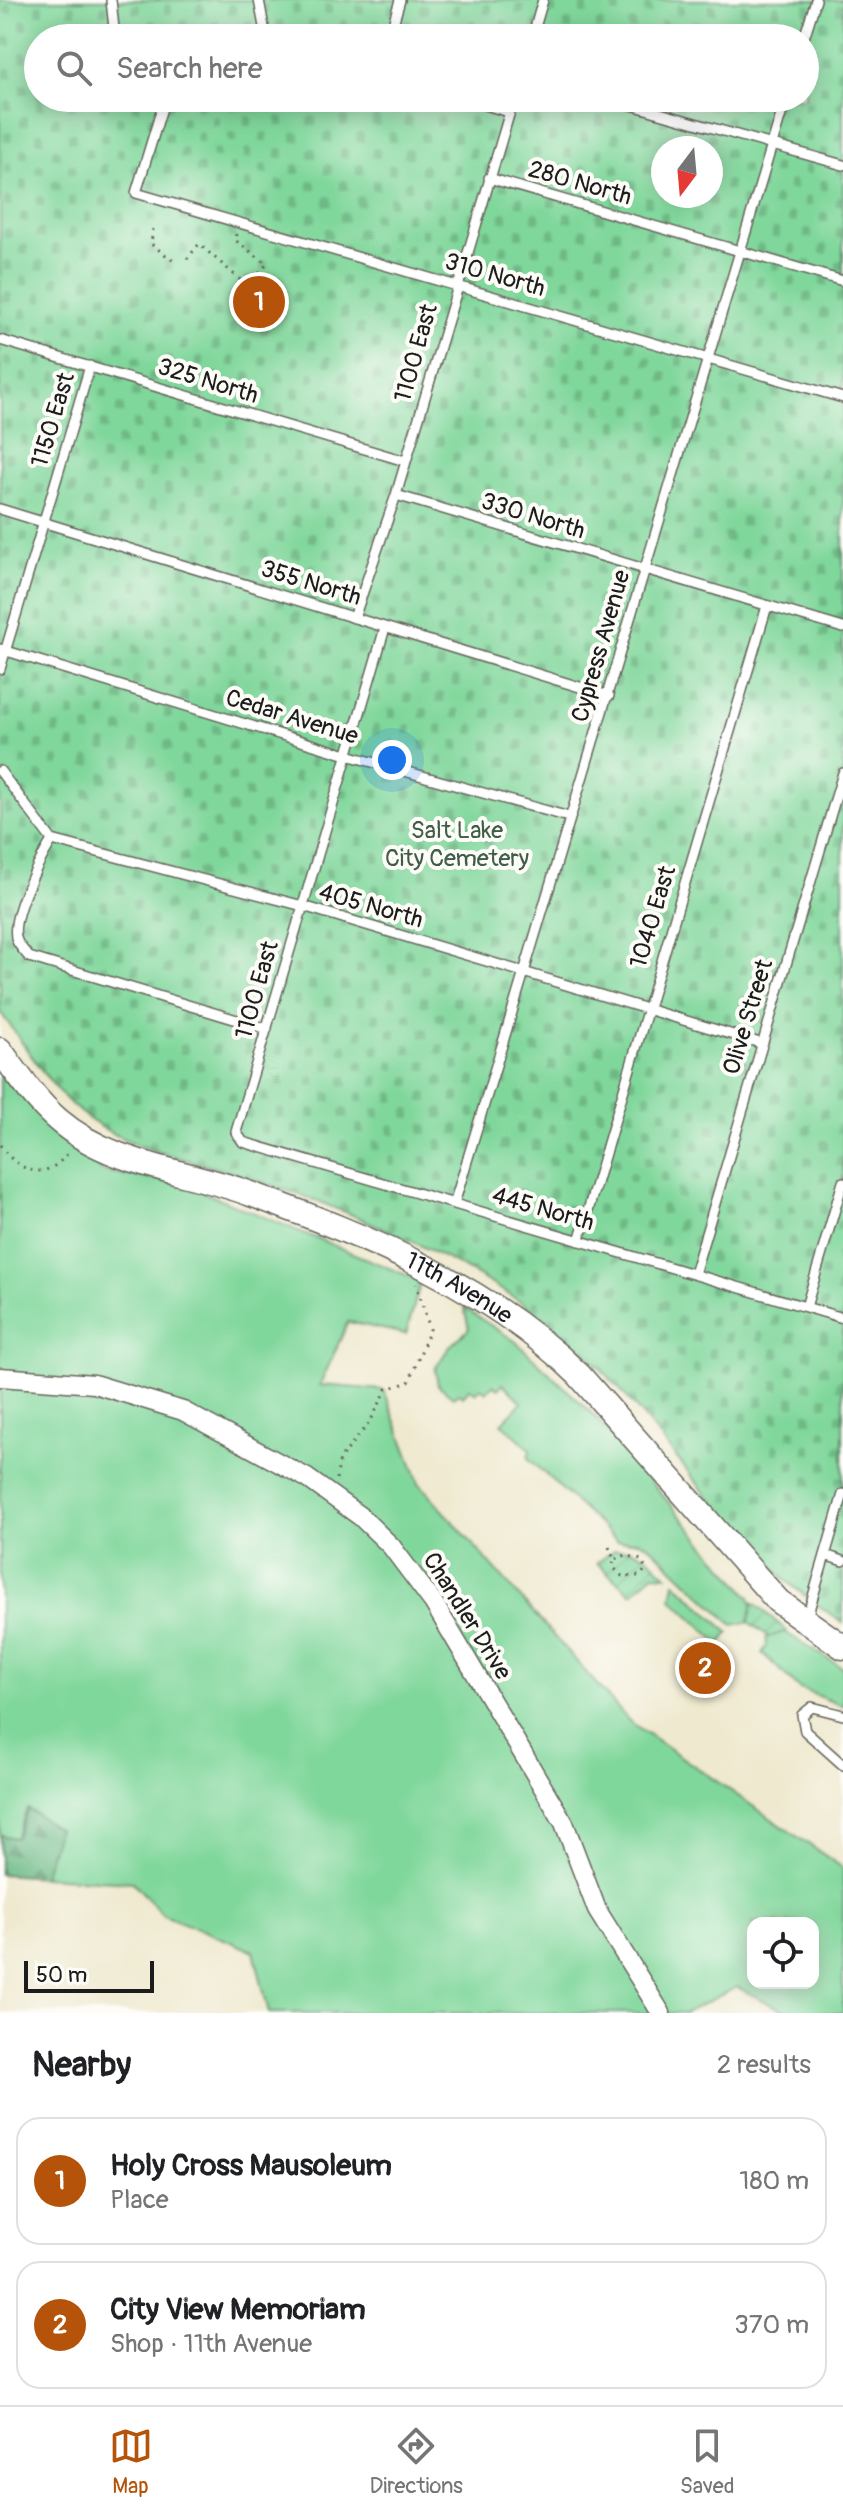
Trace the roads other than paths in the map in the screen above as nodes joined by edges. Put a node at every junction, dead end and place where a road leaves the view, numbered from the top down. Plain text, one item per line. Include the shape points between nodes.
1 (111, 0) edge
2 (259, 0) edge
3 (400, 0) edge
4 (543, 0) edge
5 (816, 0) edge
6 (114, 24) edge
7 (263, 24) edge
8 (393, 24) edge
9 (536, 24) edge
10 (808, 24) edge
11 (161, 112) edge
12 (509, 112) edge
13 (657, 112) edge
14 (782, 112) edge
15 (772, 144) junction
16 (843, 165) edge
17 (489, 178) junction
18 (742, 251) junction
19 (843, 281) edge
20 (456, 285) junction
21 (0, 340) edge
22 (708, 358) junction
23 (90, 366) junction
24 (843, 398) edge
25 (405, 461) junction
26 (396, 495) junction
27 (0, 509) edge
28 (44, 522) junction
29 (644, 570) junction
30 (767, 606) junction
31 (354, 618) junction
32 (385, 628) junction
33 (843, 628) edge
34 (2, 650) edge
35 (0, 669) edge
36 (609, 696) junction
37 (347, 755) junction
38 (0, 771) edge
39 (843, 773) edge
40 (569, 817) junction
41 (52, 840) junction
42 (303, 906) junction
43 (525, 972) junction
44 (647, 1009) junction
45 (267, 1029) junction
46 (760, 1043) junction
47 (0, 1050) edge
48 (236, 1132) joint
49 (843, 1182) edge
50 (454, 1204) junction
51 (579, 1241) junction
52 (694, 1274) junction
53 (806, 1307) junction
54 (843, 1318) edge
55 (0, 1377) edge
56 (843, 1494) edge
57 (825, 1555) junction
58 (843, 1561) edge
59 (806, 1621) junction
60 (843, 1647) edge
61 (843, 1715) edge
62 (843, 1765) edge
63 (661, 2013) edge

1 - 6 lane
2 - 7 lane
3 - 8 lane
4 - 9 lane
5 - 10 lane
11 - 20 lane, 310 North via 136,193
12 - 17 lane, 1100 East
13 - 15 lane
14 - 15 lane, Cypress Avenue
15 - 16 lane
15 - 18 lane, Cypress Avenue
17 - 18 lane, 280 North
17 - 20 lane, 1100 East
18 - 19 lane, 280 North
18 - 22 lane, Cypress Avenue
20 - 22 lane, 310 North
20 - 25 lane, 1100 East
21 - 23 lane, 325 North
22 - 24 lane, 310 North
22 - 29 lane, Cypress Avenue
23 - 25 lane, 325 North
23 - 28 lane, 1150 East
25 - 26 lane, 1100 East
26 - 29 lane, 330 North
26 - 31 lane, 1100 East
27 - 28 lane, 355 North
28 - 31 lane, 355 North
28 - 34 lane, 1150 East
29 - 30 lane, 330 North
29 - 36 lane, Cypress Avenue
30 - 33 lane, 330 North
30 - 44 lane, 1040 East
31 - 32 lane, 355 North
32 - 36 lane, 355 North
32 - 37 lane, 1100 East
34 - 35 lane, 1150 East
34 - 37 lane, Cedar Avenue
36 - 40 lane, Cypress Avenue
37 - 40 lane, Cedar Avenue
37 - 42 lane, 1100 East
38 - 41 lane
39 - 46 lane, Olive Street
40 - 43 lane, Cypress Avenue
41 - 42 lane, 405 North
41 - 45 lane via 15,925 22,949 40,963
42 - 43 lane, 405 North
42 - 45 lane, 1100 East
43 - 44 lane, 405 North
43 - 50 lane, Cypress Avenue
44 - 46 lane, 405 North
44 - 51 lane, 1040 East
45 - 48 lane, 1100 East
46 - 52 lane, Olive Street
47 - 59 street, 11th Avenue via 45,1108 108,1151 246,1192 409,1259 499,1307 579,1375 778,1601
48 - 50 lane, 445 North via 243,1142
49 - 53 lane
50 - 51 lane, 445 North
51 - 52 lane, 445 North
52 - 53 lane, 445 North
53 - 54 lane, 445 North
55 - 63 street, Chandler Drive via 94,1384 218,1426 332,1495 391,1546 433,1602 564,1823 597,1910
56 - 57 lane
57 - 58 lane
57 - 59 lane
59 - 60 street, 11th Avenue
61 - 62 lane via 812,1707 802,1715 805,1731

